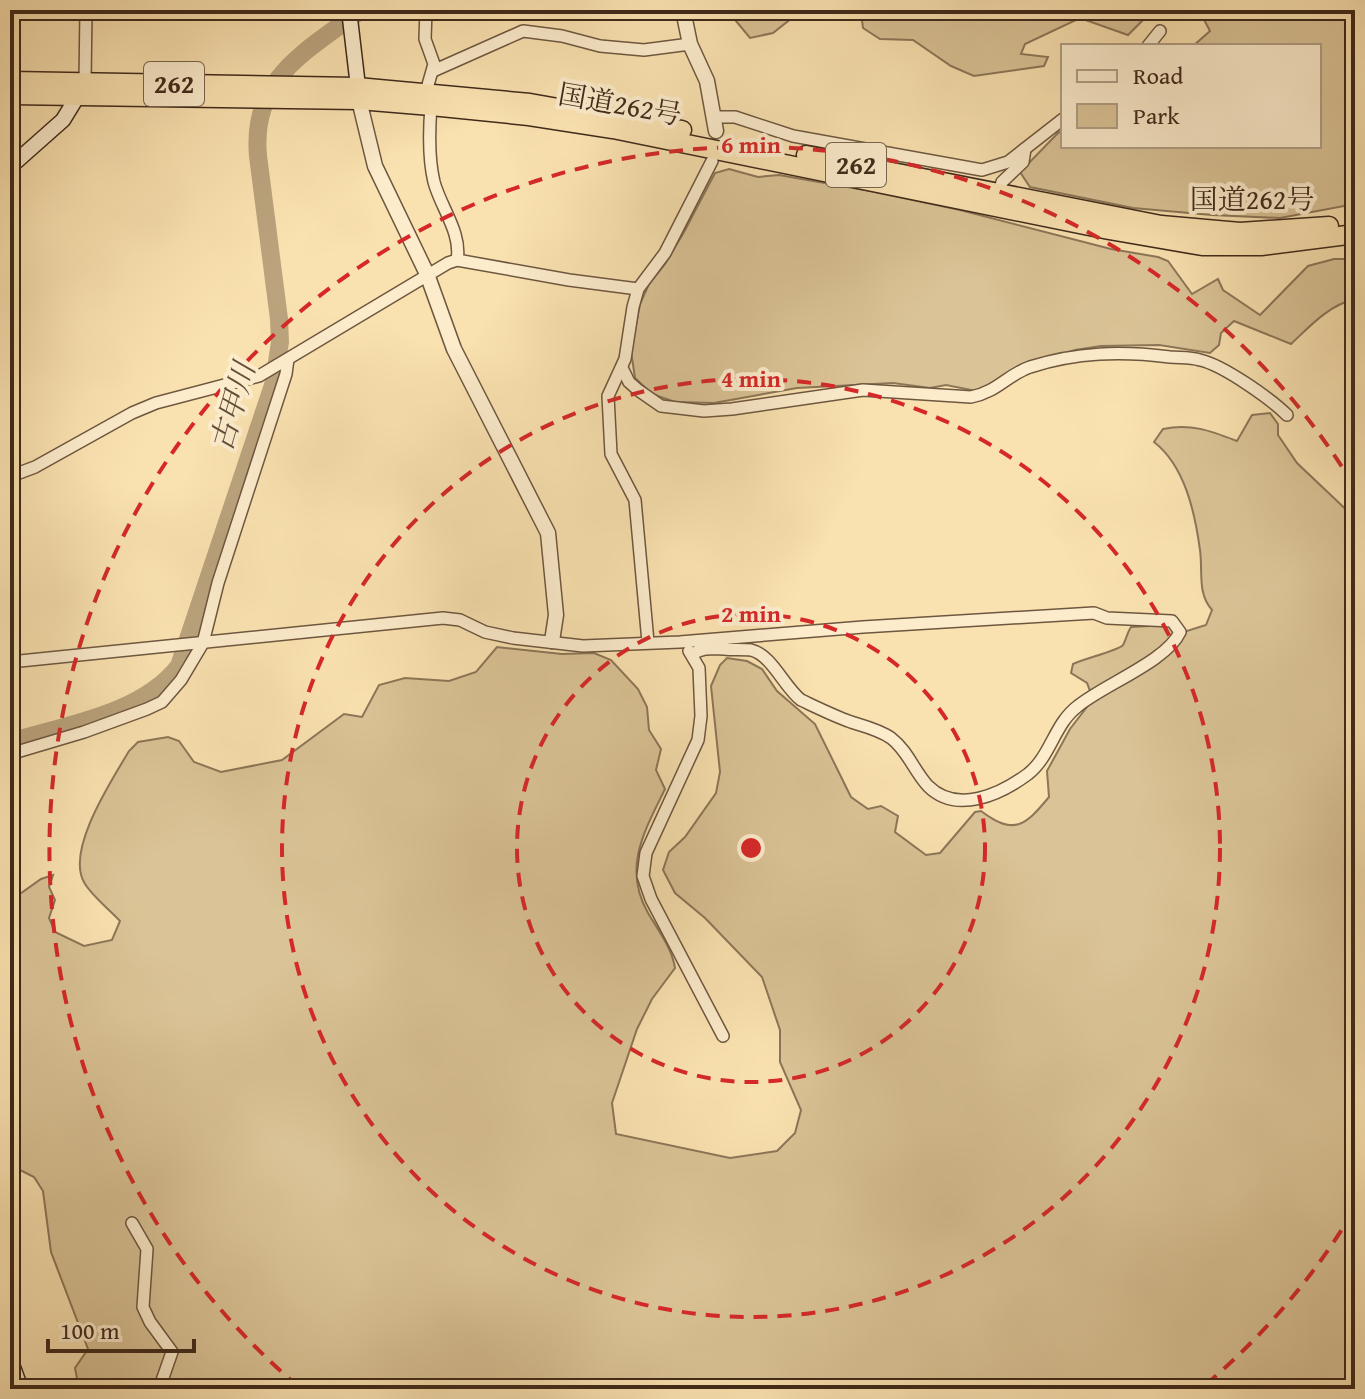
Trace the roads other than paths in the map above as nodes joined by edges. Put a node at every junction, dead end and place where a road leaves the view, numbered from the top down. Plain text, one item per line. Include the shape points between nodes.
1 (86, 10) edge
2 (349, 10) edge
3 (426, 10) edge
4 (683, 10) edge
5 (1160, 31) dead end
6 (690, 44) junction
7 (1150, 44) edge
8 (433, 71) junction
9 (10, 81) edge
10 (82, 89) junction
11 (358, 93) junction
12 (10, 95) edge
13 (428, 99) junction
14 (1061, 121) edge
15 (716, 124) joint
16 (1025, 149) junction
17 (712, 161) dead end
18 (10, 167) edge
19 (997, 199) junction
20 (1355, 222) edge
21 (1355, 234) edge
22 (457, 260) junction
23 (427, 274) junction
24 (638, 289) junction
25 (287, 360) junction
26 (622, 368) junction
27 (1287, 415) dead end
28 (10, 475) edge
29 (552, 641) junction
30 (648, 642) junction
31 (680, 642) junction
32 (202, 643) junction
33 (693, 654) junction
34 (10, 662) edge
35 (10, 754) edge
36 (723, 1036) dead end
37 (132, 1223) dead end
38 (10, 1359) edge
39 (21, 1389) edge
40 (159, 1389) edge

1 - 10 street
2 - 11 street
3 - 8 street via 425,39
4 - 6 street
5 - 7 street
6 - 8 street via 644,50 523,31
6 - 15 street via 707,81
8 - 13 street
9 - 10 highway, 国道262号 / 262
10 - 11 highway, 国道262号 / 262
10 - 12 highway, 国道262号 / 262
10 - 18 street via 63,120
11 - 13 highway, 国道262号 / 262
11 - 23 street via 375,166
13 - 19 highway, 国道262号 / 262 via 530,103 617,117
13 - 22 street via 434,182 459,247
14 - 16 street
15 - 16 street via 735,117 793,136 982,170 1008,162
16 - 19 street via 1023,162 1002,182
17 - 24 street via 665,253
19 - 20 highway, 国道262号 / 262 via 1200,230 1270,232
19 - 21 highway, 国道262号 / 262 via 1151,239 1211,247
22 - 23 street
22 - 24 street
23 - 25 street
23 - 29 street via 454,349 548,533 556,615
24 - 26 street
25 - 28 street via 259,376 156,403
25 - 32 street
26 - 27 street via 629,382 661,406 704,411 863,390 971,397 987,394 1017,372 1073,355 1151,354 1215,366
26 - 30 street via 608,396 607,412 611,454 635,500
29 - 30 street via 583,646
29 - 32 street via 513,638 443,618
30 - 31 street
31 - 33 street
31 - 33 street via 1094,613 1172,621 1180,632 1157,657 1068,713 1030,772 972,800 936,792 888,736 801,700 759,653 709,648
32 - 34 street
32 - 35 street via 162,702
33 - 36 street via 699,668 698,740 646,853 643,876
37 - 40 street via 147,1249 143,1307 172,1352
38 - 39 street

